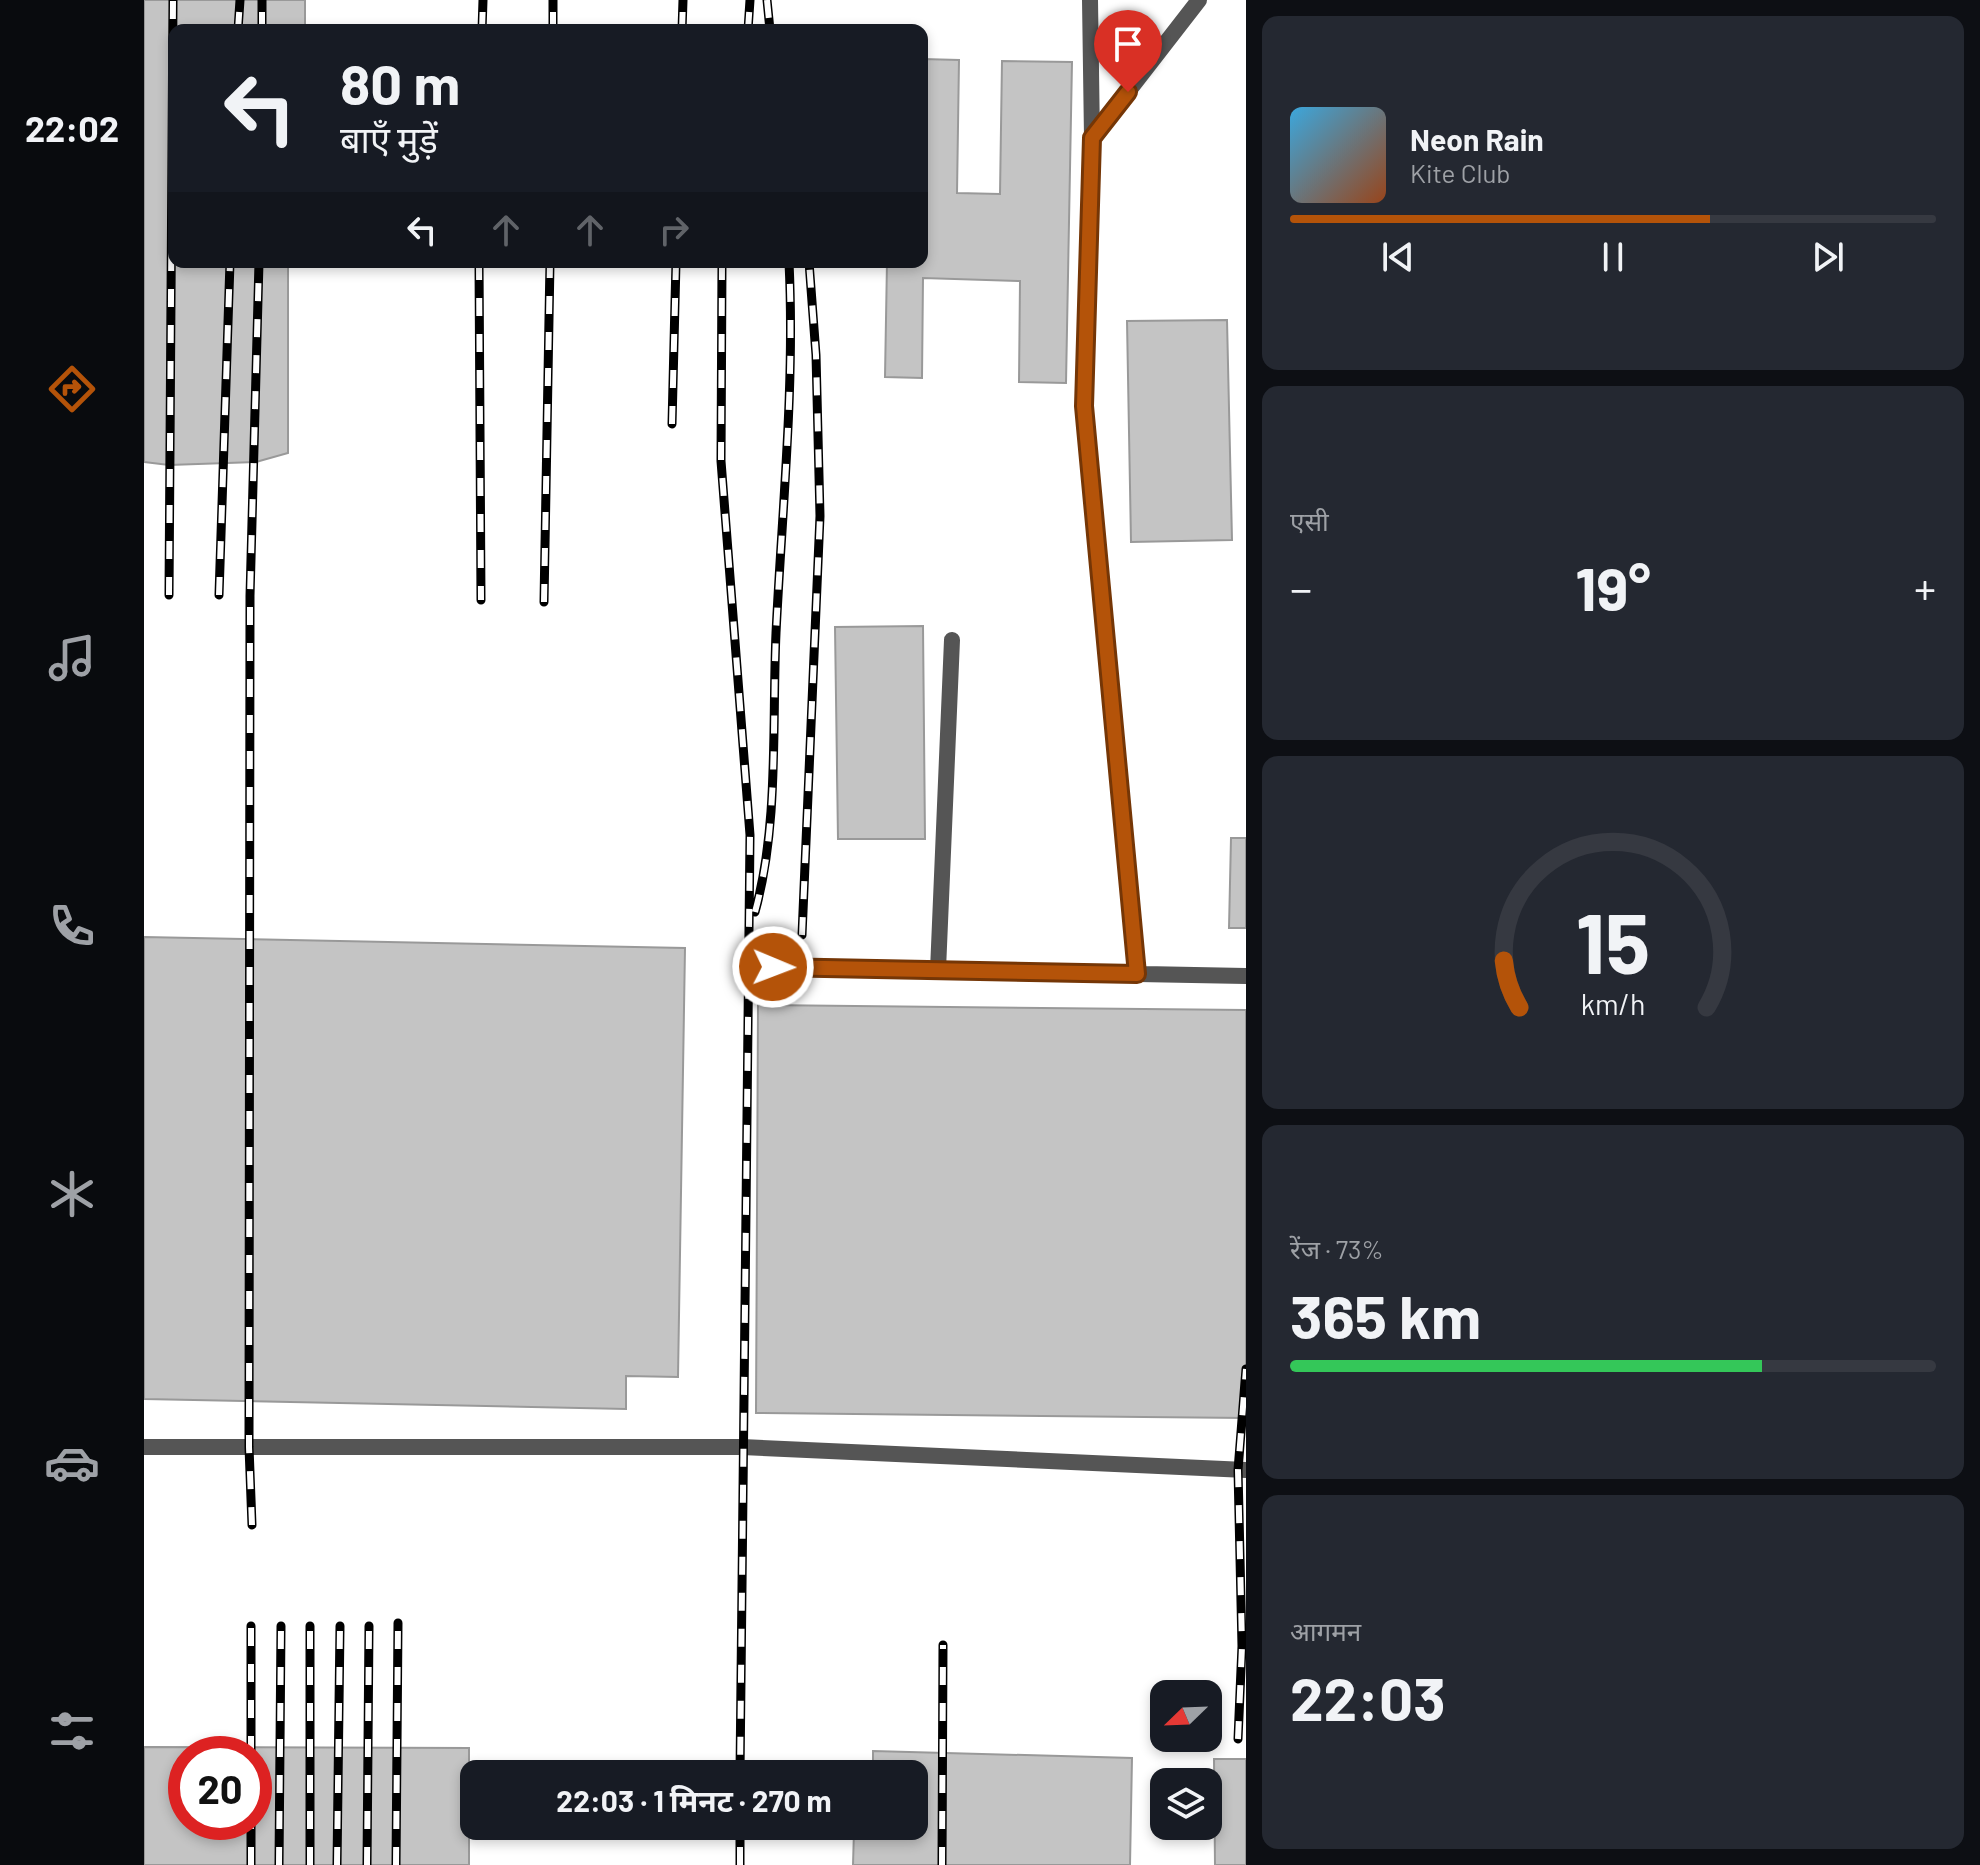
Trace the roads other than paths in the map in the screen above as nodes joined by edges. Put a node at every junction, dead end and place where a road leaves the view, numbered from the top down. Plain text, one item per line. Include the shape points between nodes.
1 (1090, 0) edge
2 (1199, 0) edge
3 (1092, 138) junction
4 (952, 640) dead end
5 (773, 967) dead end
6 (938, 970) junction
7 (1137, 974) junction
8 (1246, 976) edge
9 (144, 1447) edge
10 (1246, 1470) edge

1 - 3 lane
2 - 3 lane
3 - 7 lane via 1084,406
4 - 6 lane
5 - 6 lane
6 - 7 lane
7 - 8 lane
9 - 10 lane via 742,1447

